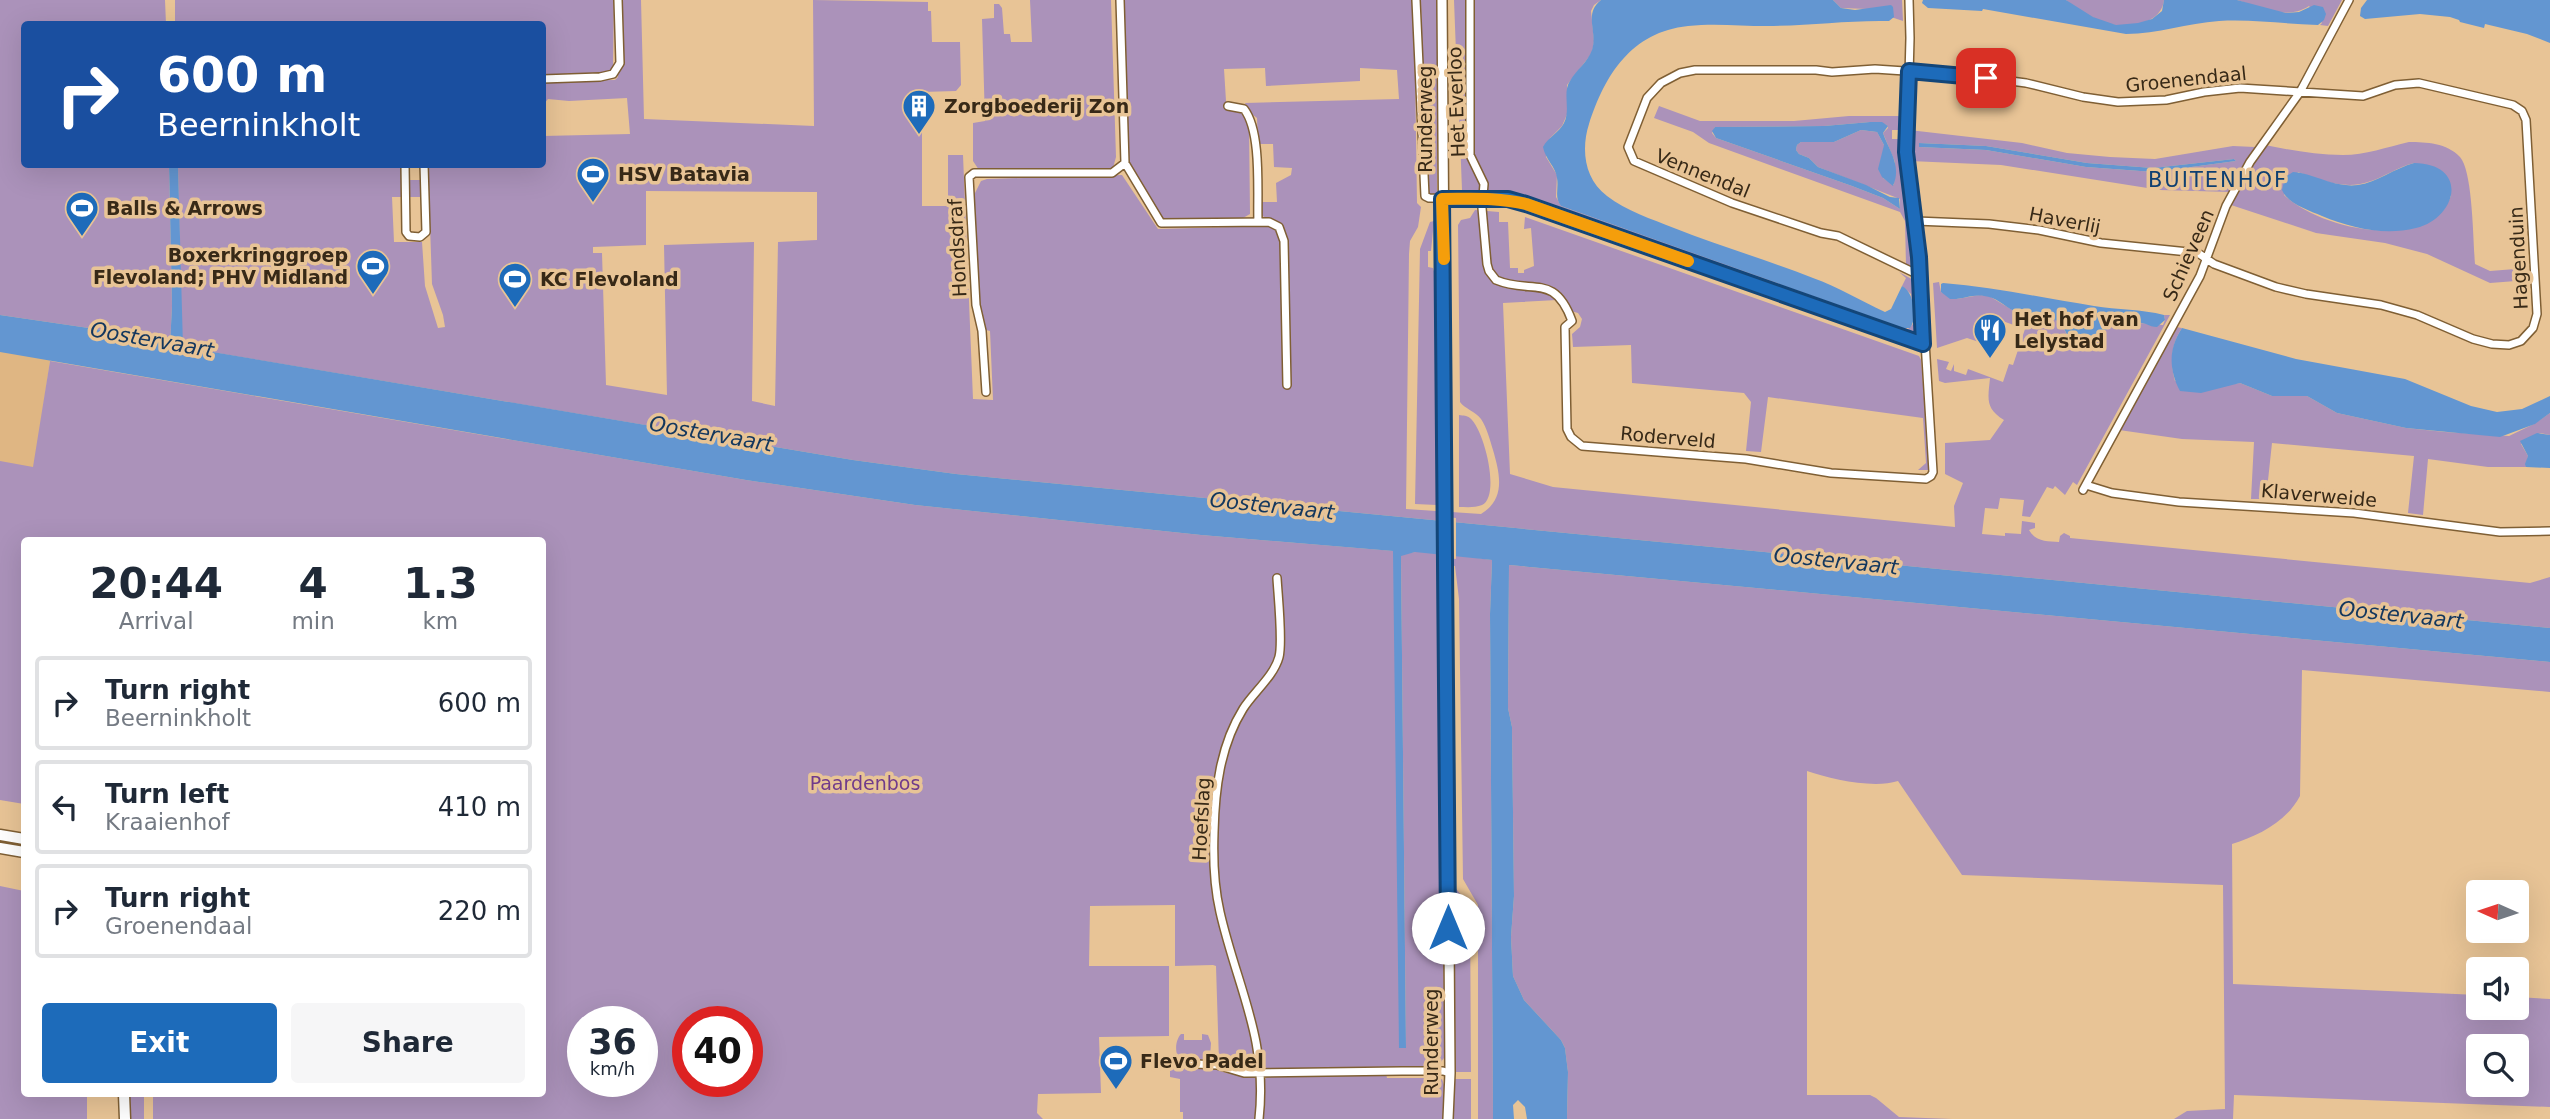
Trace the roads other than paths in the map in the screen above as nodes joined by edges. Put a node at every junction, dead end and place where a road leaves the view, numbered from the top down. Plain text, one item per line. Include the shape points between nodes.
1 (618, 0) edge
2 (1121, 0) edge
3 (1416, 0) edge
4 (1441, 0) edge
5 (1470, 0) edge
6 (1909, 0) edge
7 (2350, 0) edge
8 (1909, 71) junction
9 (546, 79) edge
10 (2300, 92) junction
11 (1228, 106) dead end
12 (1125, 163) junction
13 (404, 168) edge
14 (424, 168) edge
15 (1442, 199) junction
16 (1482, 199) junction
17 (1916, 221) junction
18 (1258, 222) junction
19 (2208, 258) junction
20 (1921, 276) junction
21 (1923, 344) junction
22 (1287, 385) dead end
23 (986, 392) dead end
24 (2084, 487) joint
25 (2550, 531) edge
26 (1277, 578) dead end
27 (0, 835) edge
28 (21, 838) edge
29 (0, 848) edge
30 (21, 852) edge
31 (1174, 1063) dead end
32 (1260, 1073) junction
33 (1450, 1073) junction
34 (124, 1097) edge
35 (125, 1119) edge
36 (1259, 1119) edge
37 (1448, 1119) edge

1 - 9 street via 620,63 612,74
2 - 12 street
3 - 15 street via 1425,196
4 - 15 street, Runderweg
5 - 16 street, Het Everloo via 1470,155 1484,184
6 - 8 street
7 - 10 street, Schieveen
8 - 10 street, Groenendaal via 2026,83 2118,102 2240,88
8 - 17 street via 1906,152
8 - 20 street, Vennendal via 1680,73 1661,83 1647,98 1628,152 1634,161 1680,183 1761,214 1838,236
10 - 19 street, Schieveen via 2250,162 2226,206
10 - 19 street, Hagenduin via 2363,96 2399,84 2419,83 2520,108 2526,124 2537,313 2533,328 2514,344 2487,343 2381,305 2276,287
11 - 18 street via 1244,109 1252,124
12 - 18 street via 1161,223
12 - 23 street, Hondsdraf via 1112,173 974,173 969,177
13 - 14 street via 406,232 420,237 426,232
15 - 16 street
15 - 33 street, Runderweg
16 - 21 street via 1526,204
16 - 21 street, Roderveld via 1489,271 1496,280 1558,294 1568,310 1572,321 1565,327 1567,429 1582,446 1926,479 1933,472
17 - 19 street, Haverlij via 2017,227
17 - 20 street
18 - 22 street via 1279,227 1284,241
19 - 24 street, Schieveen
20 - 21 street
24 - 25 street, Klaverweide via 2179,502 2354,513 2491,531
26 - 32 street, Hoefslag via 1280,654 1233,727 1219,774 1214,834 1220,914 1257,1040
27 - 28 main road
29 - 30 main road
31 - 32 street via 1213,1064
32 - 33 street
32 - 36 street, Hoefslag
33 - 37 street, Runderweg
34 - 35 main road

